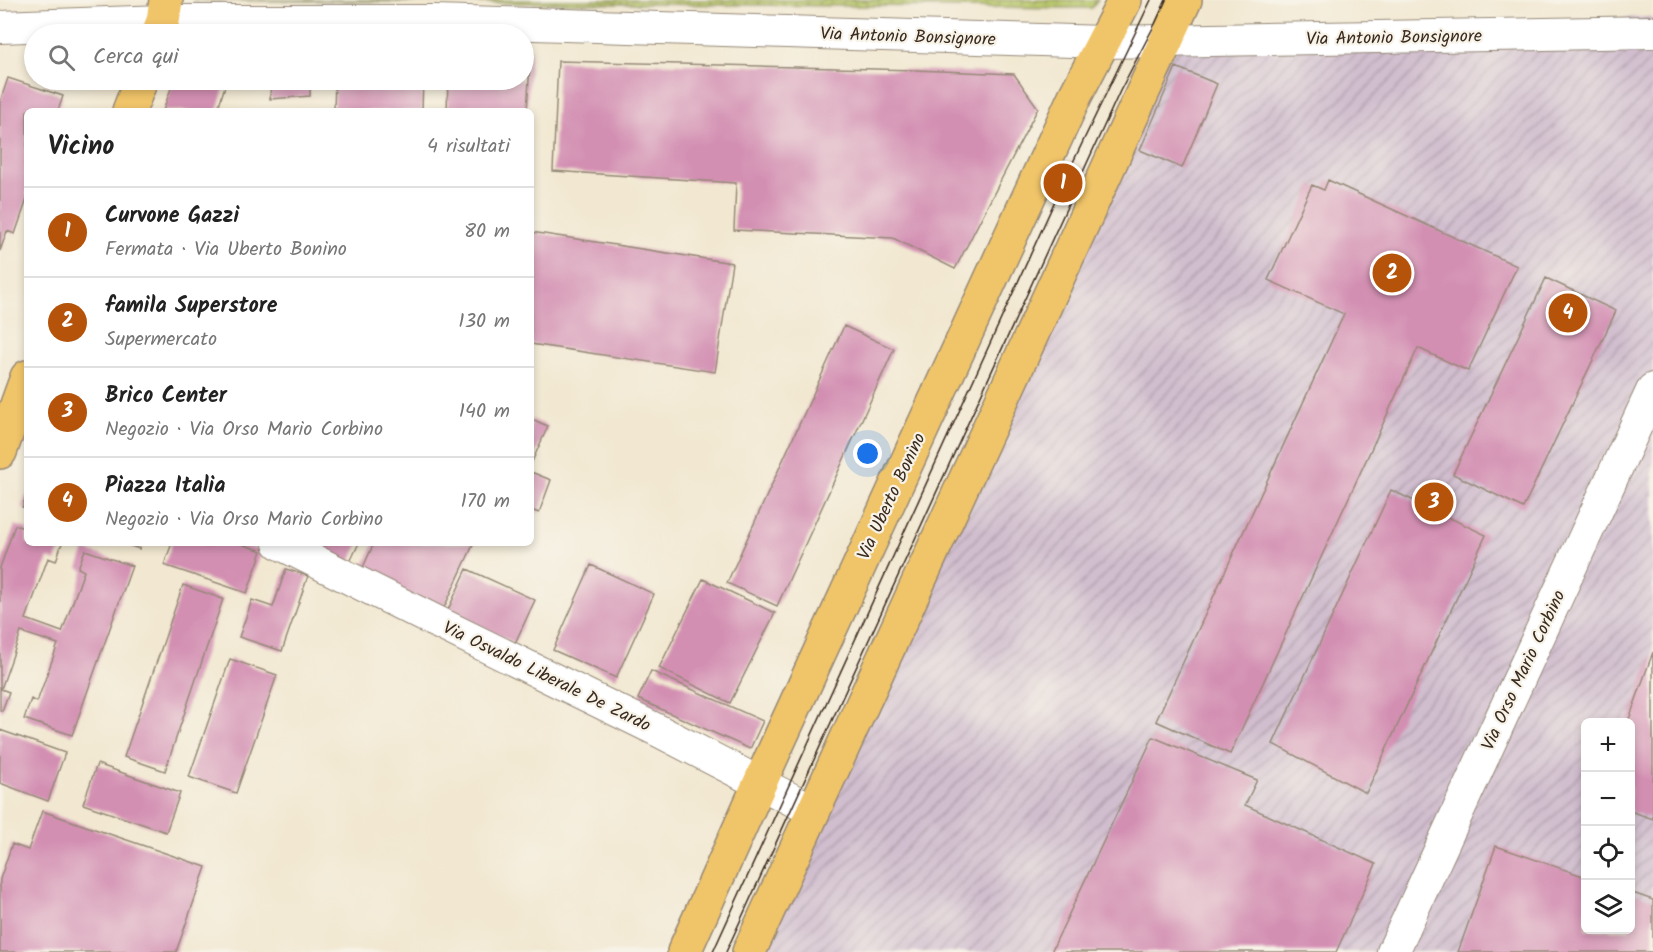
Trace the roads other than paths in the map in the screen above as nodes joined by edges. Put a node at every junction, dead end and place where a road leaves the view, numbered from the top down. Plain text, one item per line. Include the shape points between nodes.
1 (1125, 0) edge
2 (1185, 0) edge
3 (163, 18) edge
4 (54, 24) edge
5 (530, 24) edge
6 (534, 24) edge
7 (24, 26) edge
8 (0, 27) edge
9 (1653, 32) edge
10 (1167, 41) junction
11 (1104, 42) junction
12 (137, 90) edge
13 (130, 108) edge
14 (1653, 389) edge
15 (24, 393) edge
16 (19, 420) edge
17 (0, 452) edge
18 (285, 546) edge
19 (760, 784) junction
20 (814, 811) junction
21 (684, 952) edge
22 (749, 952) edge
23 (1393, 952) edge

1 - 11 main road, Via Uberto Bonino
2 - 10 main road
3 - 4 street, Via Antonio Bonsignore
3 - 5 street, Via Antonio Bonsignore
6 - 11 street, Via Antonio Bonsignore
7 - 8 street, Via Antonio Bonsignore
9 - 10 street, Via Antonio Bonsignore
10 - 11 street, Via Antonio Bonsignore
10 - 20 main road
11 - 19 main road, Via Uberto Bonino via 1075,96
12 - 13 main road
14 - 23 street, Via Orso Mario Corbino
15 - 16 main road
16 - 17 main road
18 - 19 street, Via Osvaldo Liberale De Zardo
19 - 20 street, Via Osvaldo Liberale De Zardo
19 - 21 main road, Via Uberto Bonino
20 - 22 main road

